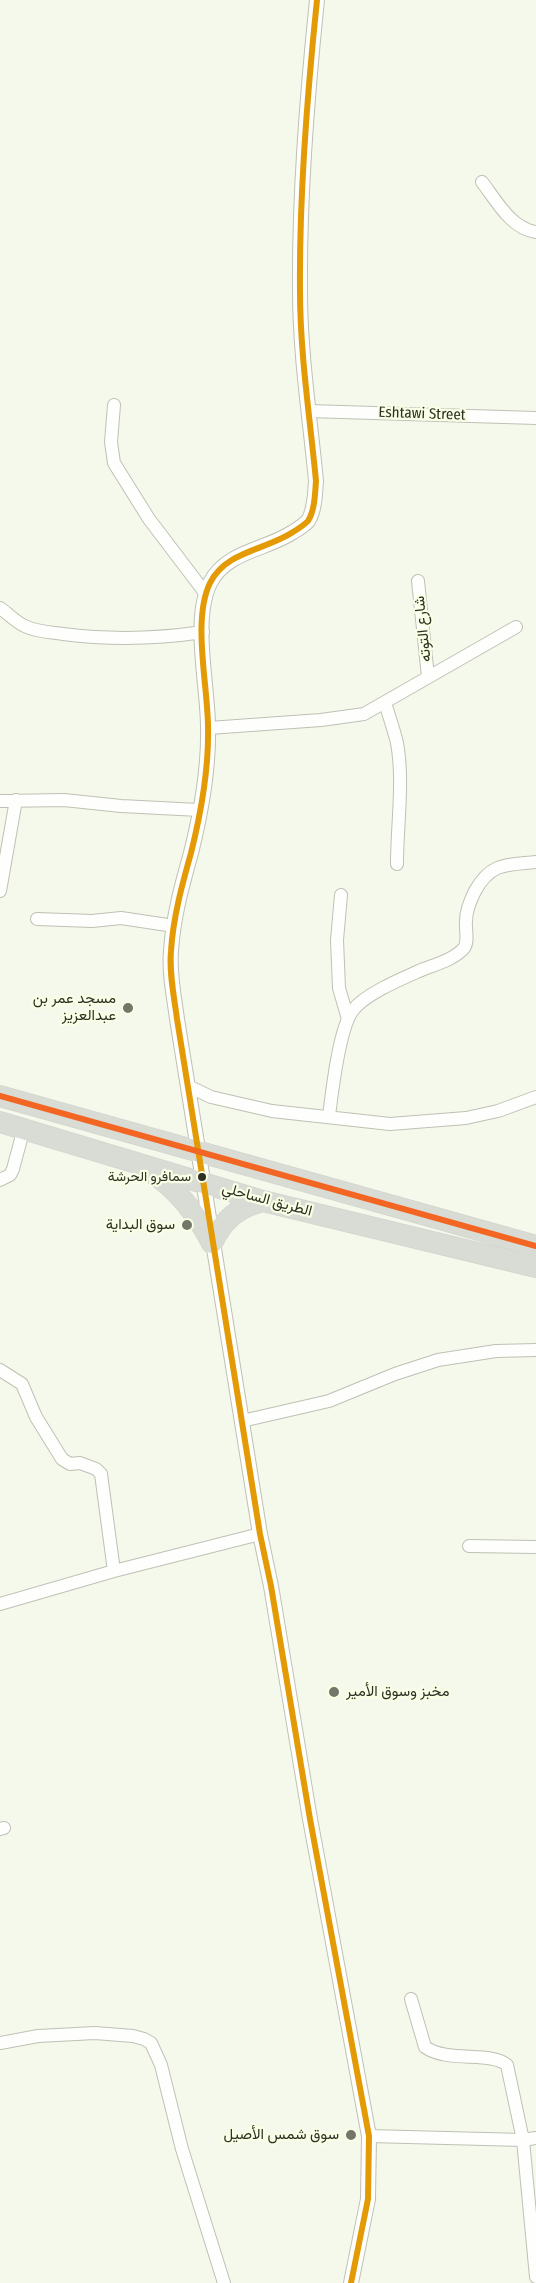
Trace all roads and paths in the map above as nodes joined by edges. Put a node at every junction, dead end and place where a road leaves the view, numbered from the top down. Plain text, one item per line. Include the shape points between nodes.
1 (317, 0) edge
2 (482, 182) dead end
3 (536, 232) edge
4 (114, 405) dead end
5 (309, 411) junction
6 (536, 418) edge
7 (418, 581) dead end
8 (206, 594) junction
9 (0, 608) edge
10 (516, 627) dead end
11 (203, 632) junction
12 (428, 677) junction
13 (385, 703) junction
14 (208, 728) junction
15 (15, 800) junction
16 (0, 801) edge
17 (199, 810) junction
18 (536, 862) edge
19 (398, 864) dead end
20 (0, 891) edge
21 (341, 895) dead end
22 (37, 919) dead end
23 (174, 926) junction
24 (348, 1019) junction
25 (188, 1086) junction
26 (0, 1096) edge
27 (536, 1097) edge
28 (329, 1116) junction
29 (0, 1122) edge
30 (24, 1128) junction
31 (198, 1150) junction
32 (142, 1166) junction
33 (0, 1180) edge
34 (203, 1182) junction
35 (264, 1201) junction
36 (212, 1243) junction
37 (536, 1246) edge
38 (536, 1268) edge
39 (536, 1350) edge
40 (0, 1370) edge
41 (242, 1421) junction
42 (260, 1534) junction
43 (469, 1546) dead end
44 (536, 1547) edge
45 (114, 1572) junction
46 (0, 1604) edge
47 (411, 1999) dead end
48 (0, 2043) edge
49 (369, 2136) junction
50 (536, 2138) edge
51 (523, 2140) junction
52 (536, 2277) edge
53 (224, 2283) edge
54 (351, 2283) edge

1 - 5 street via 301,203 300,292
2 - 3 street via 511,220
4 - 8 street via 114,463 149,519
5 - 6 street, Eshtawi Street
5 - 8 street via 316,481 308,521 271,544 231,560 216,575
7 - 12 street, شارع التوته
8 - 11 street
9 - 11 street via 29,628 81,636 136,639
10 - 12 street
11 - 14 street
12 - 13 street
13 - 14 street via 354,716
13 - 19 street via 397,743 400,780
14 - 17 street
15 - 16 street
15 - 17 street
15 - 20 street
17 - 23 street
18 - 24 street via 503,865 489,871 469,901 464,947 365,999
21 - 24 street via 337,940 339,988
22 - 23 street via 121,918
23 - 25 street via 171,972
24 - 28 street via 336,1063
25 - 28 street via 228,1102
25 - 31 street
26 - 31 highway, الطريق الساحلي
27 - 28 street via 466,1118 390,1124
29 - 30 highway, الطريق الساحلي
30 - 32 highway, الطريق الساحلي
30 - 33 street via 13,1169
31 - 34 street
31 - 37 highway, الطريق الساحلي
32 - 34 highway, الطريق الساحلي
32 - 36 highway via 183,1199
34 - 35 highway, الطريق الساحلي
34 - 36 street
35 - 36 highway via 237,1210 218,1230
35 - 38 highway, الطريق الساحلي
36 - 41 street
39 - 41 street via 438,1360 329,1401
40 - 45 street via 22,1384 36,1417 62,1459 101,1474
41 - 42 street
42 - 45 street
42 - 49 street
43 - 44 street
45 - 46 street
47 - 51 street via 426,2047 432,2052 507,2065
48 - 53 street via 95,2033 133,2036 151,2043 161,2065 182,2149
49 - 51 street
49 - 54 street via 368,2199
50 - 51 street
51 - 52 street

